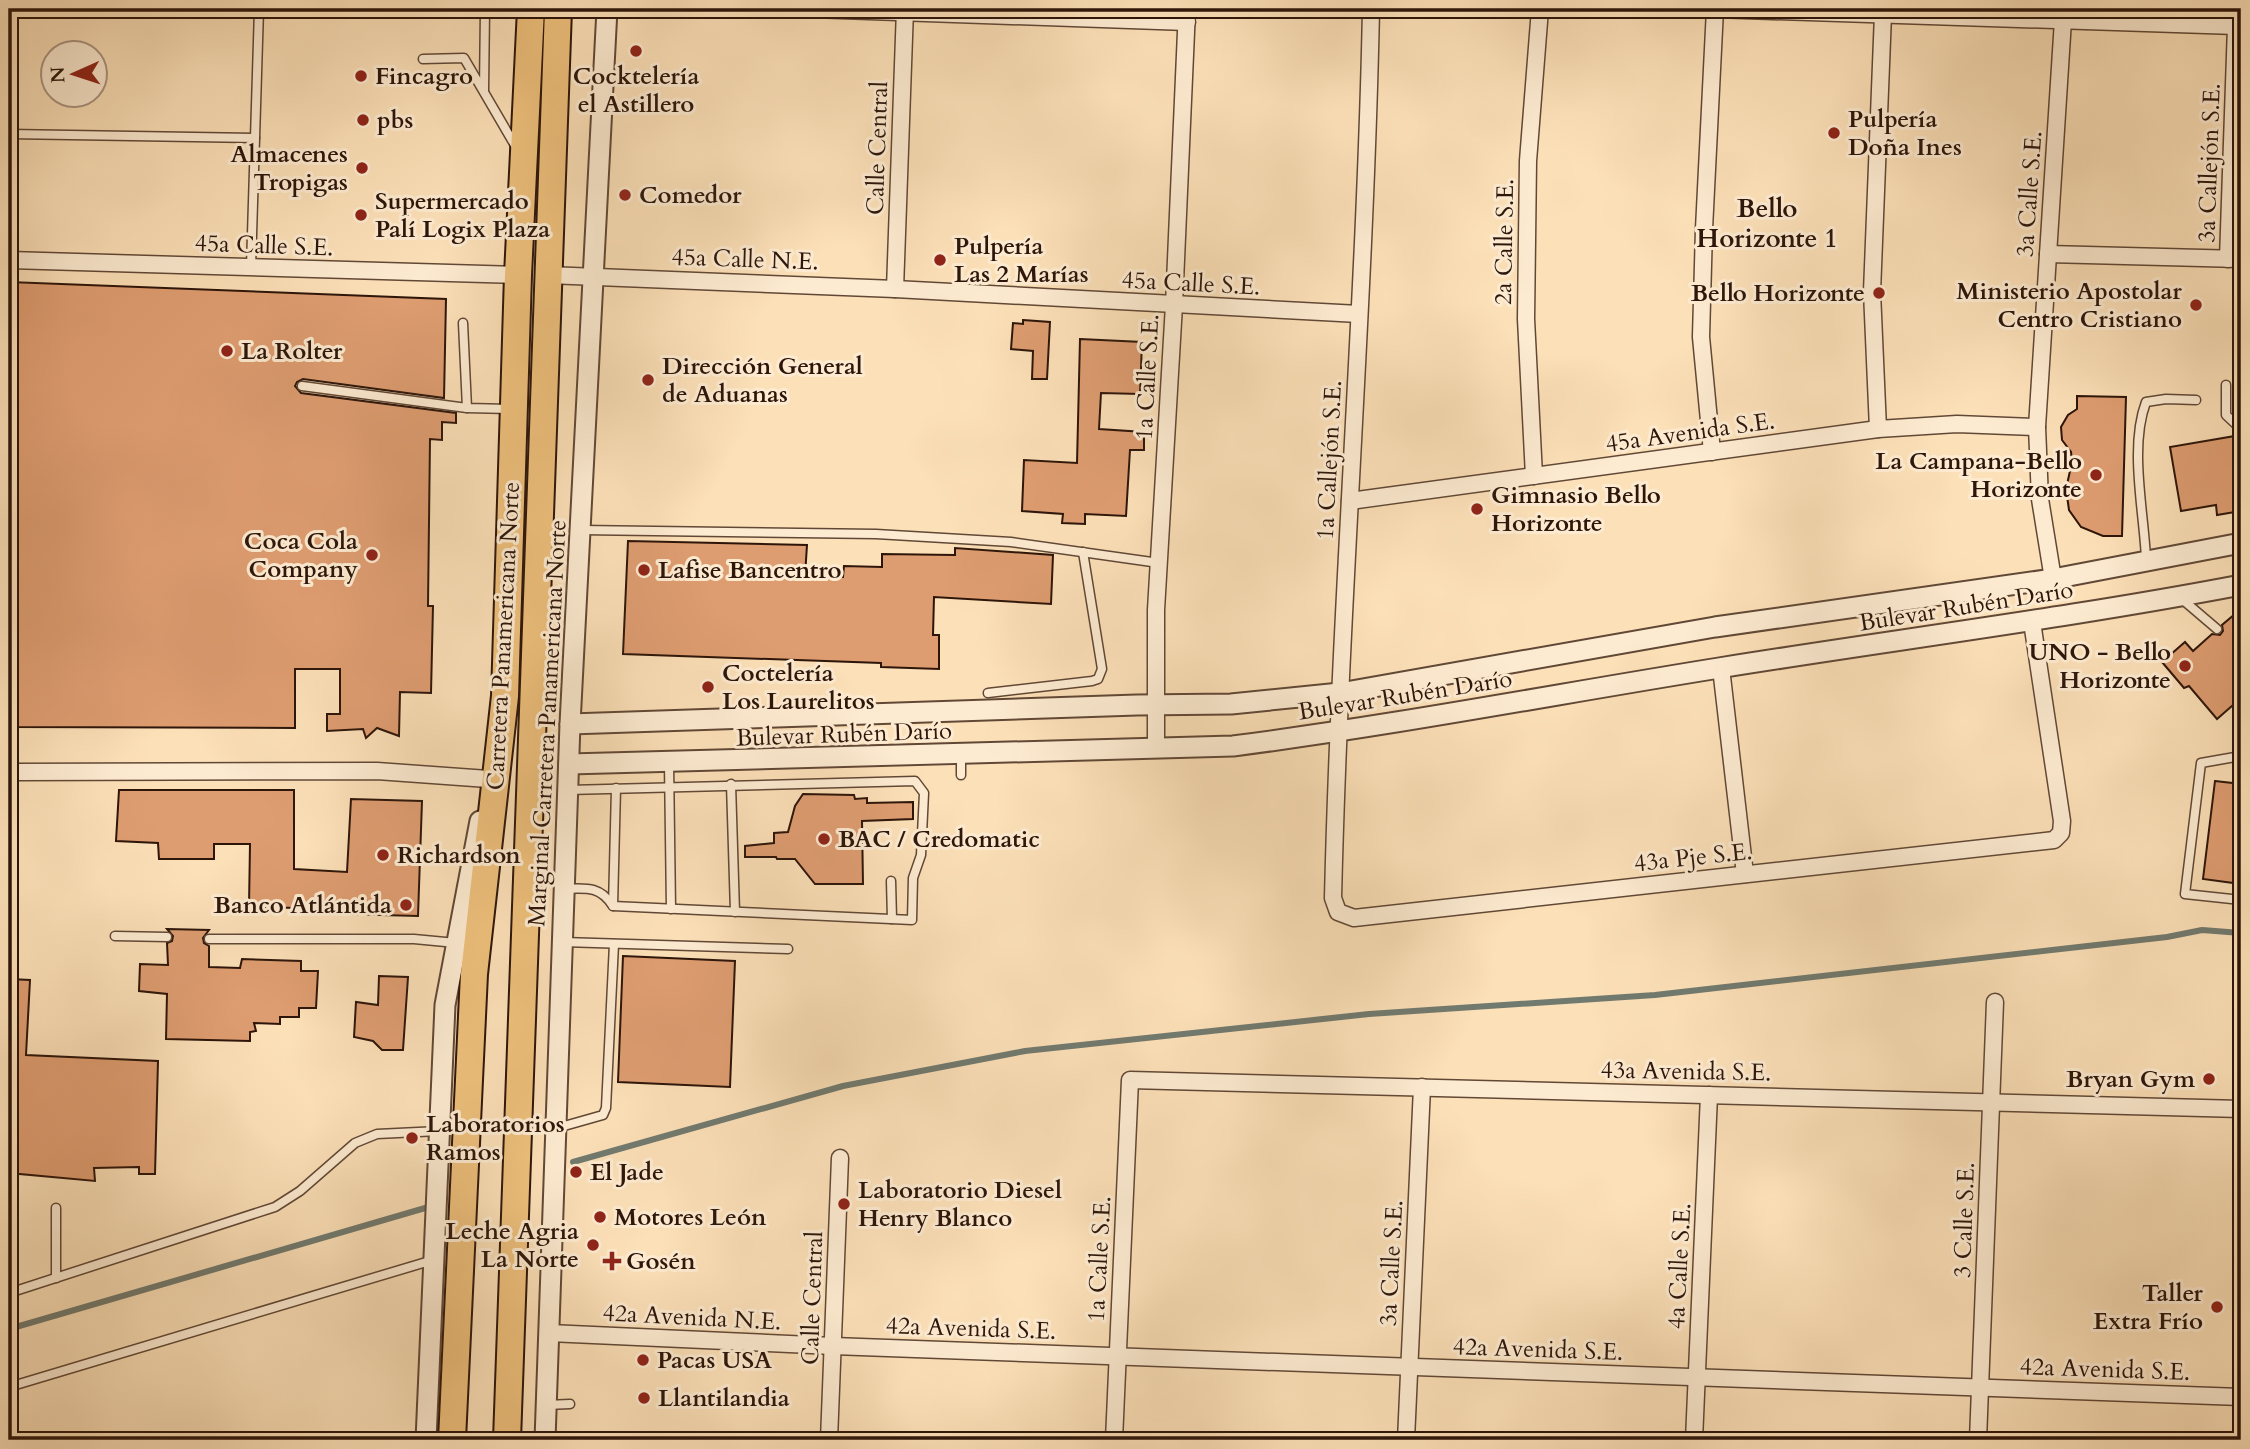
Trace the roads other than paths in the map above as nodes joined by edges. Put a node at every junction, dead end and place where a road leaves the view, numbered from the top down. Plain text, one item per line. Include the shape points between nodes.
1 (259, 9) edge
2 (485, 9) edge
3 (531, 9) edge
4 (558, 9) edge
5 (607, 9) edge
6 (812, 9) edge
7 (1371, 9) edge
8 (1540, 9) edge
9 (1715, 9) edge
10 (905, 11) edge
11 (1883, 14) junction
12 (1187, 15) edge
13 (2063, 20) junction
14 (424, 59) dead end
15 (484, 91) junction
16 (9, 134) edge
17 (255, 138) junction
18 (525, 163) junction
19 (2048, 254) junction
20 (2235, 259) edge
21 (9, 260) edge
22 (251, 267) junction
23 (518, 275) junction
24 (548, 275) junction
25 (593, 276) junction
26 (895, 289) junction
27 (1174, 305) junction
28 (1359, 314) junction
29 (463, 323) dead end
30 (2226, 384) dead end
31 (302, 386) dead end
32 (2196, 400) dead end
33 (467, 408) junction
34 (513, 409) junction
35 (2037, 427) junction
36 (1878, 429) junction
37 (2241, 429) edge
38 (1712, 452) junction
39 (1534, 477) junction
40 (1350, 502) junction
41 (581, 530) junction
42 (2241, 543) edge
43 (1083, 552) junction
44 (2146, 562) junction
45 (1159, 563) junction
46 (2053, 579) junction
47 (2241, 585) edge
48 (2177, 597) junction
49 (2032, 622) junction
50 (2217, 629) dead end
51 (1721, 668) junction
52 (988, 693) dead end
53 (1340, 693) junction
54 (505, 696) junction
55 (1155, 705) junction
56 (569, 724) junction
57 (1337, 733) junction
58 (1156, 748) junction
59 (961, 755) junction
60 (2241, 759) edge
61 (669, 763) junction
62 (569, 764) junction
63 (16, 772) dead end
64 (961, 775) dead end
65 (488, 779) junction
66 (731, 785) junction
67 (669, 787) junction
68 (616, 788) junction
69 (568, 790) junction
70 (1745, 874) junction
71 (891, 881) dead end
72 (564, 889) junction
73 (2241, 900) edge
74 (613, 906) junction
75 (671, 909) junction
76 (735, 912) junction
77 (1338, 912) joint
78 (892, 919) junction
79 (115, 936) dead end
80 (167, 937) dead end
81 (209, 939) dead end
82 (562, 942) junction
83 (456, 943) junction
84 (614, 944) junction
85 (788, 949) dead end
86 (1995, 1002) dead end
87 (1130, 1080) joint
88 (1422, 1087) junction
89 (1709, 1095) junction
90 (1991, 1102) junction
91 (2241, 1109) edge
92 (556, 1128) junction
93 (439, 1131) junction
94 (840, 1158) dead end
95 (56, 1208) dead end
96 (433, 1261) junction
97 (56, 1278) junction
98 (9, 1293) edge
99 (549, 1333) junction
100 (833, 1346) junction
101 (1118, 1356) junction
102 (1409, 1367) junction
103 (1696, 1377) junction
104 (9, 1387) edge
105 (1980, 1388) junction
106 (2241, 1397) edge
107 (570, 1404) dead end
108 (546, 1405) junction
109 (426, 1440) edge
110 (452, 1440) edge
111 (507, 1440) edge
112 (545, 1440) edge
113 (829, 1440) edge
114 (1114, 1440) edge
115 (1406, 1440) edge
116 (1694, 1440) edge
117 (1978, 1440) edge

1 - 17 lane
2 - 15 lane
3 - 18 highway, Carretera Panamericana Norte
4 - 24 highway, Carretera Panamericana Norte
5 - 25 street, Marginal Carretera Panamericana Norte
6 - 10 street
7 - 28 street, 1a Callejón S.E.
8 - 39 street, 2a Calle S.E. via 1528,161 1525,319
9 - 11 street
9 - 38 street via 1701,338
10 - 12 street
10 - 26 street, Calle Central
11 - 13 street
11 - 36 street via 1872,292
12 - 27 street, 1a Calle S.E.
13 - 19 street, 3a Calle S.E.
13 - 20 street, 3a Callejón S.E. via 2236,26
14 - 15 lane via 464,58
15 - 18 lane
16 - 17 lane
17 - 22 lane
18 - 23 highway, Carretera Panamericana Norte
19 - 20 street
19 - 35 street, 3a Calle S.E.
21 - 22 street, 45a Calle S.E.
22 - 23 street, 45a Calle S.E.
23 - 34 highway, Carretera Panamericana Norte
24 - 25 street
24 - 111 highway, Carretera Panamericana Norte
25 - 26 street, 45a Calle N.E.
25 - 41 street, Marginal Carretera Panamericana Norte
26 - 27 street, 45a Calle S.E.
27 - 28 street, 45a Calle S.E.
27 - 45 street, 1a Calle S.E.
28 - 40 street, 1a Callejón S.E.
29 - 33 lane
30 - 37 lane via 2226,415
31 - 33 lane
32 - 44 lane via 2146,402 2141,416 2139,460
33 - 34 lane
34 - 54 highway, Carretera Panamericana Norte
35 - 36 street, 45a Avenida S.E. via 1957,424
35 - 46 street, 3a Calle S.E. via 2040,499
36 - 38 street, 45a Avenida S.E.
38 - 39 street, 45a Avenida S.E.
39 - 40 street, 45a Avenida S.E.
40 - 53 street, 1a Callejón S.E.
41 - 43 lane via 876,534 1011,542
41 - 56 street, Marginal Carretera Panamericana Norte
42 - 44 street, Bulevar Rubén Darío
43 - 45 lane
43 - 52 lane via 1102,669 1098,679
44 - 46 street, Bulevar Rubén Darío
45 - 55 street, 1a Calle S.E.
46 - 53 street, Bulevar Rubén Darío via 1715,627
47 - 48 street, Bulevar Rubén Darío
48 - 49 street, Bulevar Rubén Darío
48 - 50 lane
49 - 51 street, Bulevar Rubén Darío
49 - 70 street, 43a Pje S.E. via 2062,821 2061,833 2054,840
51 - 57 street, Bulevar Rubén Darío
51 - 70 street
53 - 55 street, Bulevar Rubén Darío via 1231,705
53 - 57 street, 1a Callejón S.E.
54 - 65 street
54 - 110 highway, Carretera Panamericana Norte via 474,974
55 - 56 street, Bulevar Rubén Darío
55 - 58 street, 1a Calle S.E.
56 - 62 street, Marginal Carretera Panamericana Norte
57 - 58 street, Bulevar Rubén Darío via 1234,753
57 - 77 street, 1a Callejón S.E. via 1333,898
58 - 59 street, Bulevar Rubén Darío
59 - 61 street, Bulevar Rubén Darío
59 - 64 lane
60 - 73 lane via 2201,763 2185,894
61 - 62 street, Bulevar Rubén Darío
61 - 67 lane
62 - 69 street, Marginal Carretera Panamericana Norte
63 - 65 street via 377,771
65 - 83 street
66 - 67 lane
66 - 76 lane
66 - 78 lane via 915,780 924,793 912,920
67 - 68 lane
67 - 75 lane
68 - 69 lane
68 - 74 lane
69 - 72 street, Marginal Carretera Panamericana Norte
70 - 77 street, 43a Pje S.E. via 1354,918
71 - 78 lane
72 - 74 lane via 597,891
72 - 82 street, Marginal Carretera Panamericana Norte
74 - 75 lane
75 - 76 lane
76 - 78 lane
79 - 80 lane
81 - 83 lane
82 - 84 lane
82 - 92 street, Marginal Carretera Panamericana Norte
83 - 93 street via 445,1006
84 - 85 lane
84 - 92 lane via 606,1108 603,1115
86 - 90 street, 3 Calle S.E.
87 - 88 street, 43a Avenida S.E.
87 - 101 street, 1a Calle S.E.
88 - 89 street, 43a Avenida S.E.
88 - 102 street, 3a Calle S.E.
89 - 90 street, 43a Avenida S.E.
89 - 103 street, 4a Calle S.E.
90 - 91 street, 43a Avenida S.E.
90 - 105 street, 3 Calle S.E.
92 - 99 street, Marginal Carretera Panamericana Norte
93 - 96 street
93 - 97 lane via 377,1133 355,1143 275,1207
94 - 100 street, Calle Central
95 - 97 lane
96 - 104 lane
96 - 109 street
97 - 98 lane
99 - 100 street, 42a Avenida N.E.
99 - 108 street, Marginal Carretera Panamericana Norte
100 - 101 street, 42a Avenida S.E.
100 - 113 street, Calle Central
101 - 102 street, 42a Avenida S.E.
101 - 114 street, 1a Calle S.E.
102 - 103 street, 42a Avenida S.E.
102 - 115 street, 3a Calle S.E.
103 - 105 street, 42a Avenida S.E.
103 - 116 street, 4a Calle S.E.
105 - 106 street, 42a Avenida S.E.
105 - 117 street, 3 Calle S.E.
107 - 108 lane
108 - 112 street, Marginal Carretera Panamericana Norte

